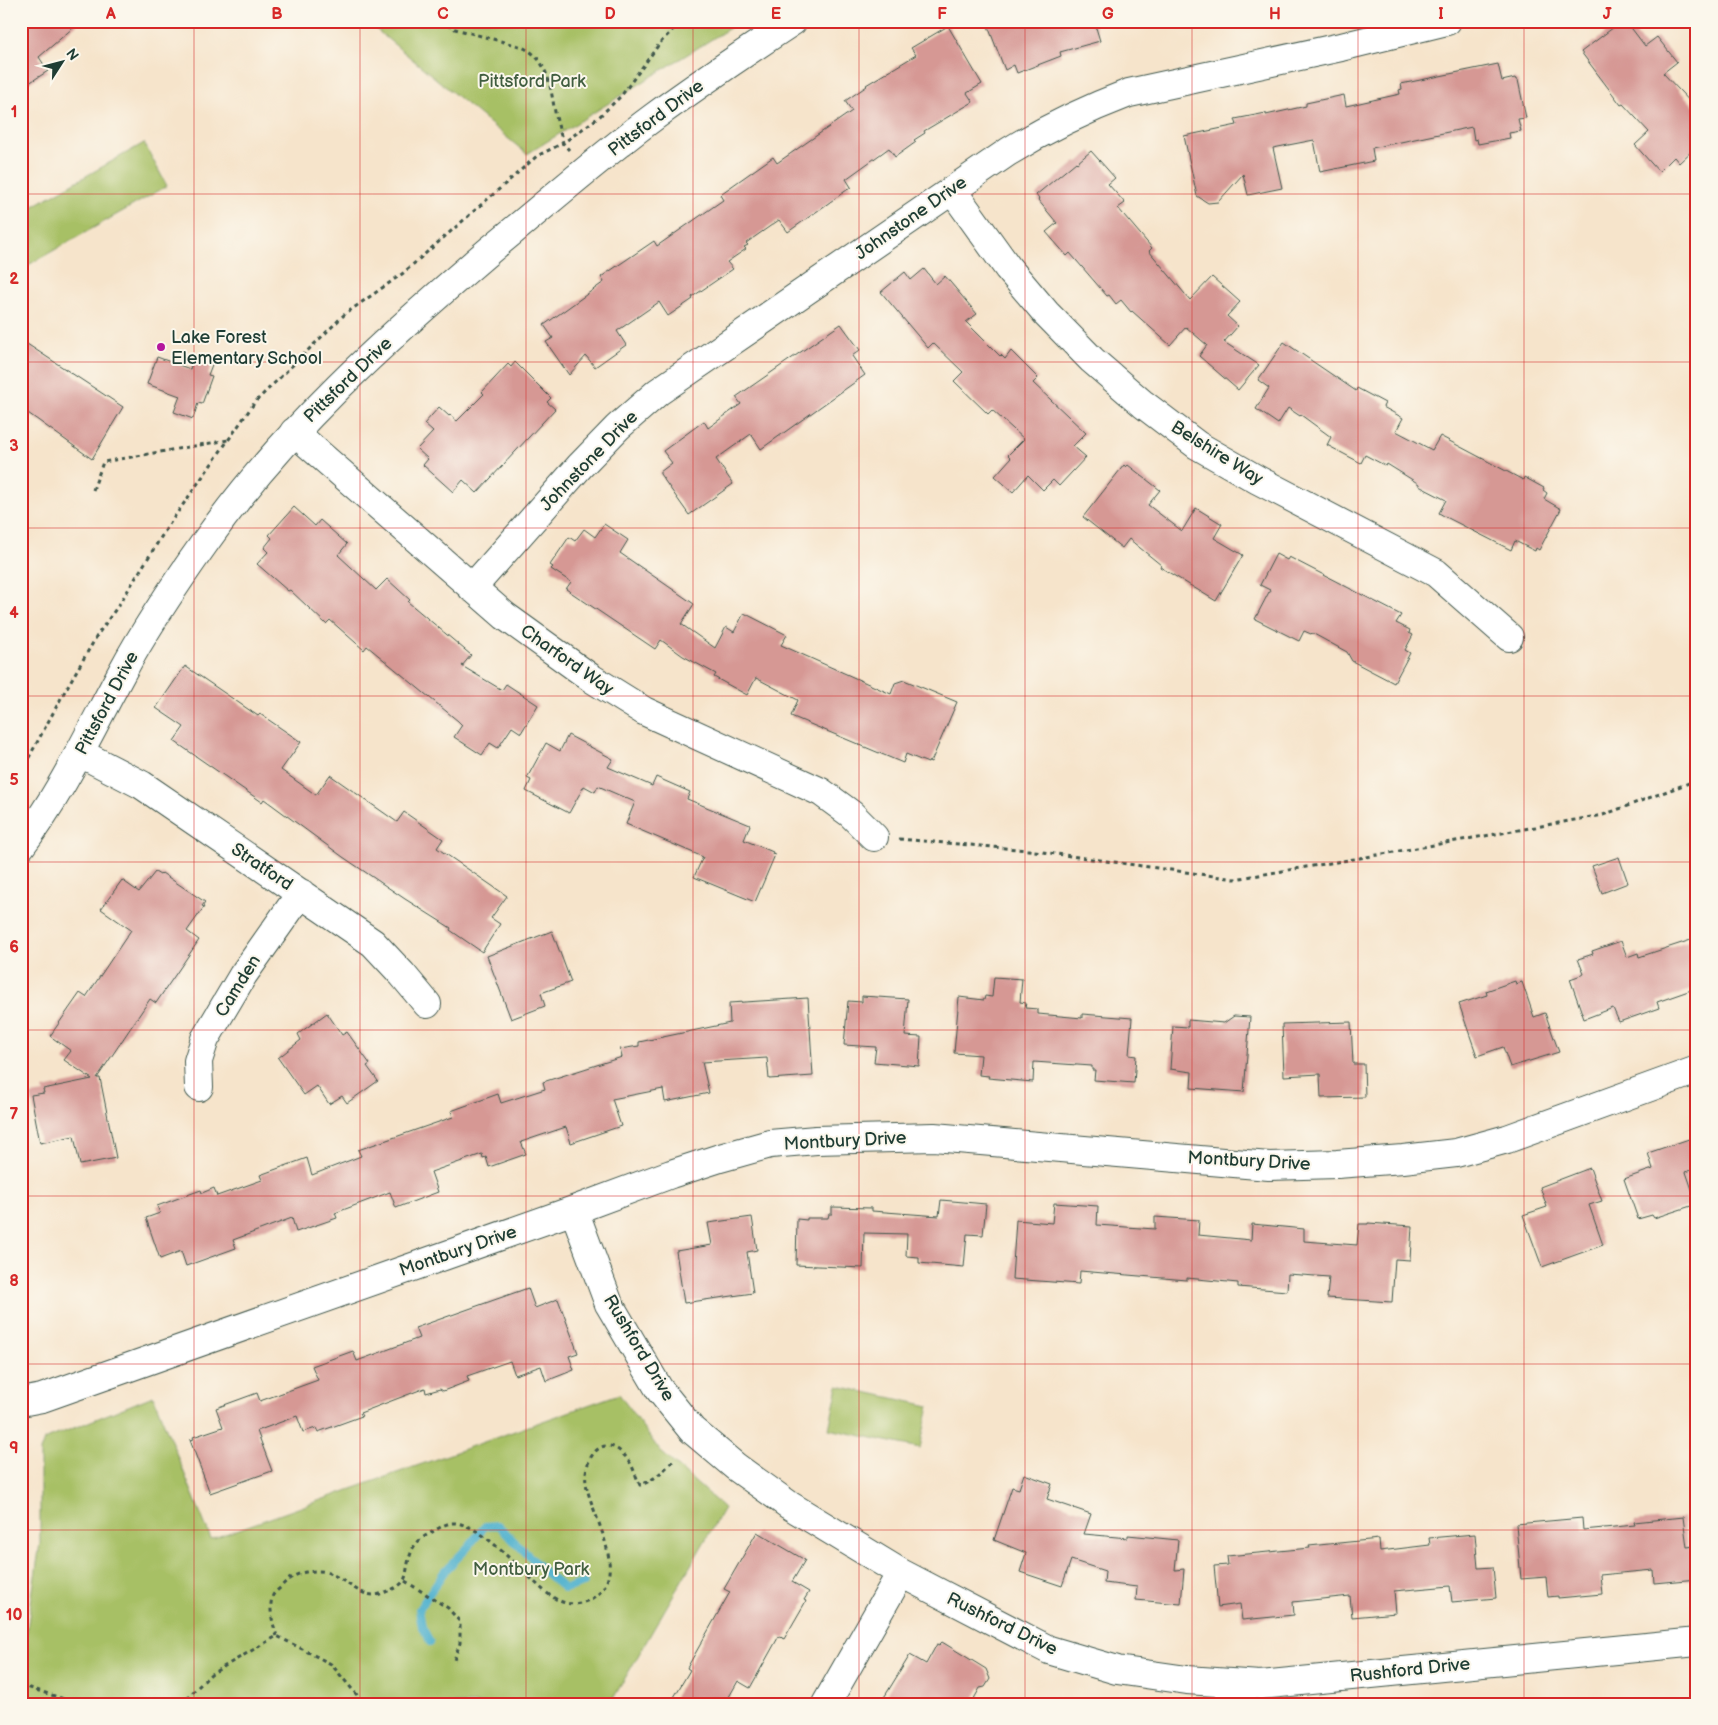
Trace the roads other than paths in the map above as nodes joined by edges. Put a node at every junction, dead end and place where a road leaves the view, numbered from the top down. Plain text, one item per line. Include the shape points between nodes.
1 (793, 21) edge
2 (1447, 21) edge
3 (952, 190) junction
4 (294, 432) junction
5 (472, 588) junction
6 (1510, 637) dead end
7 (80, 753) junction
8 (874, 836) road end
9 (21, 846) edge
10 (301, 893) junction
11 (427, 1004) dead end
12 (1697, 1070) edge
13 (199, 1087) dead end
14 (574, 1210) junction
15 (21, 1402) edge
16 (901, 1573) junction
17 (1697, 1642) edge
18 (826, 1704) edge

1 - 4 street, Pittsford Drive via 655,116 572,182 372,354
2 - 3 street, Johnstone Drive via 1341,48 1129,93 1096,105 1035,135
3 - 5 street, Johnstone Drive via 658,392 580,466
3 - 6 street, Belshire Way via 1008,268 1046,313 1092,360 1143,404 1197,446 1436,573
4 - 5 street, Charford Way
4 - 7 street, Pittsford Drive via 206,540 123,669
5 - 8 street, Charford Way via 591,678 644,711 821,792
7 - 9 street, Pittsford Drive
7 - 10 street, Stratford via 142,785
10 - 11 street, Stratford via 373,943
10 - 13 street, Camden via 243,975 205,1039 198,1061
12 - 14 street, Montbury Drive via 1506,1139 1456,1153 1337,1164 1269,1166 934,1137 816,1140 770,1144 720,1158
14 - 15 street, Montbury Drive via 42,1398
14 - 16 street, Rushford Drive via 609,1304 659,1390 692,1430 789,1505
16 - 17 street, Rushford Drive via 1049,1650 1117,1670 1187,1680 1260,1685
16 - 18 street

